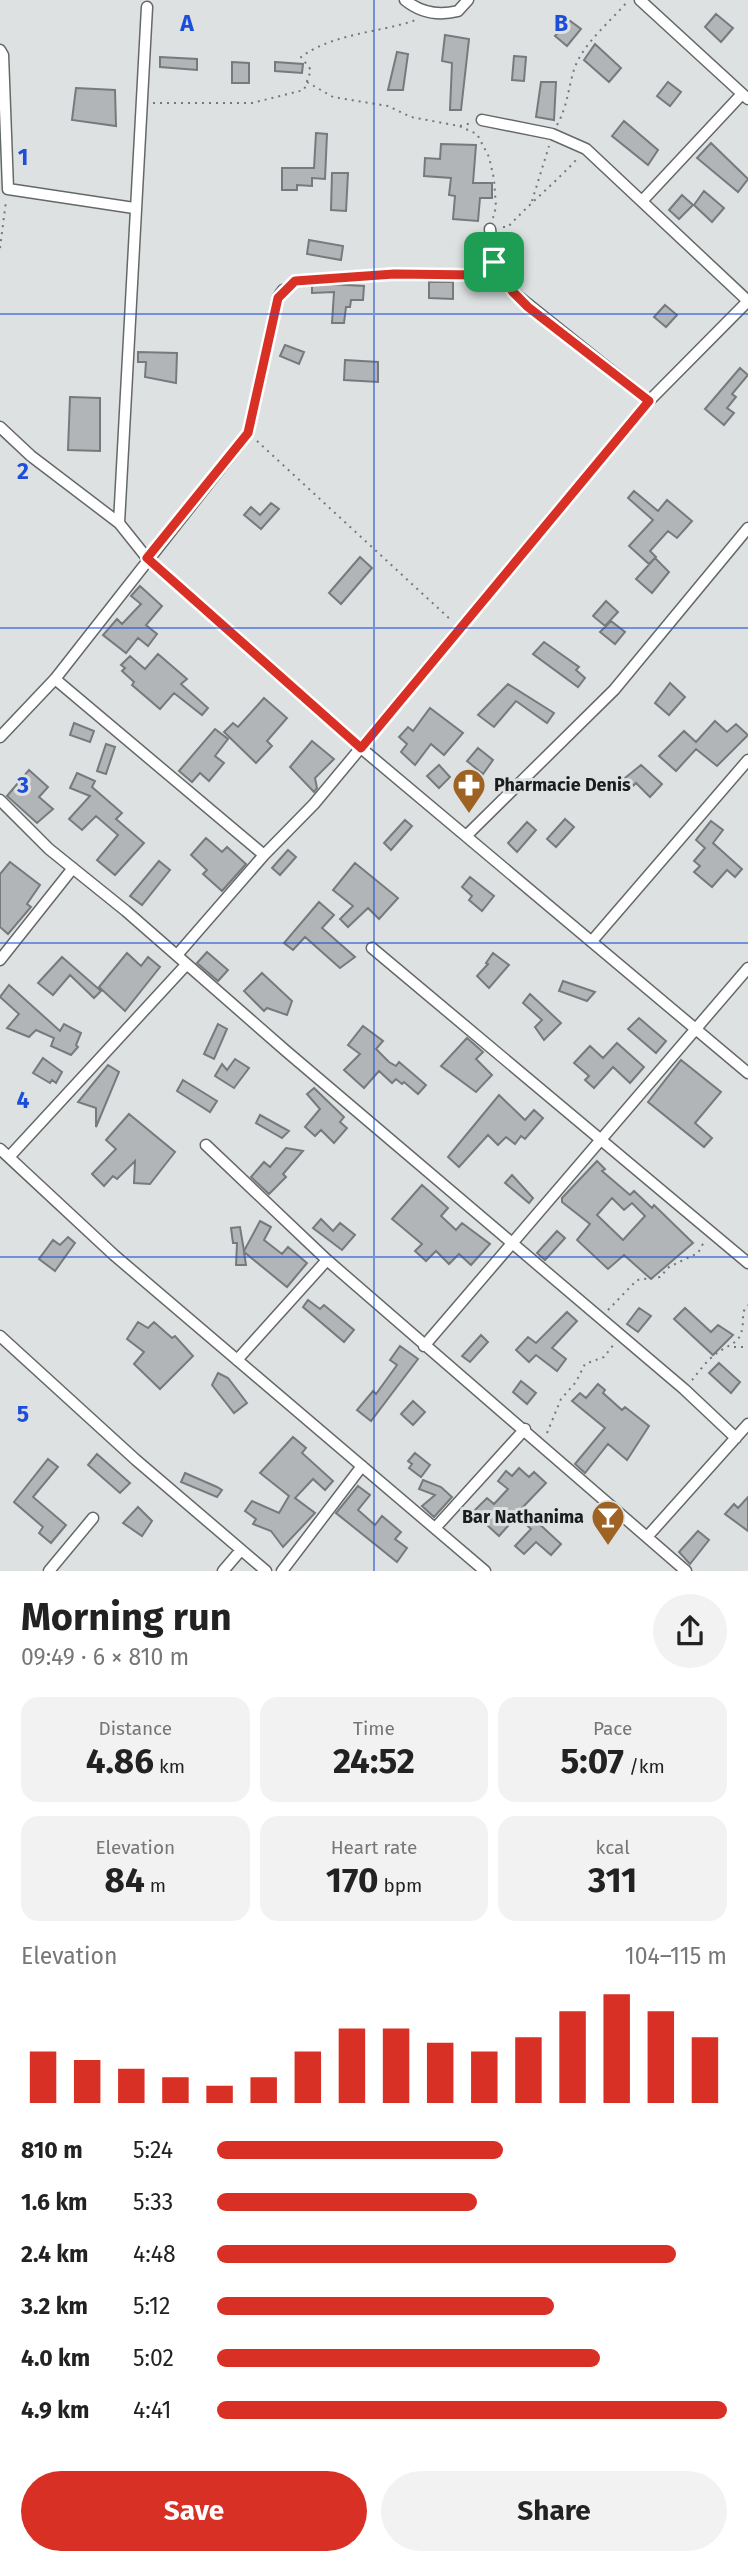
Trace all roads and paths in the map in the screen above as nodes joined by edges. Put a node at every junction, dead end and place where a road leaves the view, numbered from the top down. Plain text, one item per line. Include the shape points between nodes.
1 (405, 0) edge
2 (468, 0) edge
3 (629, 0) edge
4 (640, 0) edge
5 (147, 7) dead end
6 (434, 14) junction
7 (0, 50) edge
8 (307, 82) junction
9 (745, 96) edge
10 (142, 102) junction
11 (482, 120) dead end
12 (552, 134) junction
13 (586, 149) junction
14 (8, 189) junction
15 (643, 200) junction
16 (532, 202) junction
17 (134, 208) junction
18 (490, 229) junction
19 (0, 248) edge
20 (494, 262) junction
21 (283, 290) joint
22 (748, 301) edge
23 (649, 401) junction
24 (0, 427) edge
25 (248, 433) junction
26 (119, 523) junction
27 (748, 528) edge
28 (147, 558) junction
29 (461, 629) junction
30 (55, 679) junction
31 (0, 737) edge
32 (361, 748) junction
33 (748, 760) edge
34 (0, 800) edge
35 (467, 835) junction
36 (264, 855) junction
37 (73, 868) junction
38 (592, 941) junction
39 (372, 948) dead end
40 (177, 955) junction
41 (0, 960) edge
42 (186, 965) junction
43 (748, 968) edge
44 (696, 1028) junction
45 (748, 1073) edge
46 (602, 1142) junction
47 (206, 1145) dead end
48 (4, 1153) edge
49 (710, 1231) junction
50 (514, 1245) junction
51 (327, 1260) junction
52 (748, 1263) edge
53 (748, 1305) edge
54 (600, 1318) junction
55 (0, 1336) edge
56 (619, 1336) junction
57 (424, 1346) junction
58 (733, 1347) junction
59 (748, 1347) edge
60 (237, 1360) junction
61 (684, 1389) junction
62 (748, 1424) edge
63 (525, 1429) junction
64 (736, 1438) junction
65 (541, 1443) junction
66 (362, 1466) junction
67 (93, 1518) dead end
68 (436, 1527) junction
69 (648, 1537) junction
70 (241, 1550) junction
71 (53, 1570) edge
72 (223, 1571) edge
73 (266, 1571) edge
74 (282, 1571) edge
75 (485, 1571) edge
76 (686, 1571) edge

1 - 6 street
2 - 6 street via 458,11
3 - 12 path via 581,57 564,114
4 - 9 street
5 - 10 street
6 - 8 path via 390,29 321,42 301,57 311,70
7 - 14 street
8 - 10 path via 304,90 252,103
8 - 18 path via 333,97 388,106 411,117 477,134 494,179 496,207
9 - 15 street
10 - 17 street
11 - 12 street
12 - 13 street
12 - 16 path
13 - 15 street
13 - 16 path via 550,190
14 - 17 street
14 - 19 path
15 - 22 street
16 - 18 path via 508,227
17 - 26 street
18 - 20 street
20 - 21 path via 478,275 394,274 295,281
20 - 23 street via 528,307
21 - 25 street
22 - 23 street
23 - 29 street
24 - 26 street
25 - 28 street
25 - 29 path
26 - 28 street
27 - 35 street via 614,690
28 - 30 street
28 - 32 street
29 - 32 street
30 - 31 street
30 - 36 street
32 - 35 street
32 - 36 street
33 - 38 street
34 - 37 street
35 - 38 street
36 - 40 street
37 - 40 street
37 - 41 street
38 - 44 street
39 - 46 street
40 - 42 street
42 - 48 street
42 - 50 street
43 - 44 street
44 - 45 street
44 - 46 street
46 - 49 street
46 - 50 street
47 - 51 street
48 - 60 street
49 - 52 street
49 - 54 path via 698,1253 669,1267 660,1277 637,1280
50 - 54 street
50 - 57 street
51 - 57 street
51 - 60 street
53 - 58 path
54 - 56 street
55 - 70 street
56 - 61 street
56 - 65 path via 604,1357 584,1364
57 - 63 street
58 - 59 path
58 - 61 path via 712,1357
60 - 66 street
61 - 64 street
62 - 64 street
63 - 65 street
63 - 68 street
64 - 69 street
65 - 69 street
66 - 68 street
66 - 74 street
67 - 71 street
68 - 75 street
69 - 76 street
70 - 72 street
70 - 73 street

